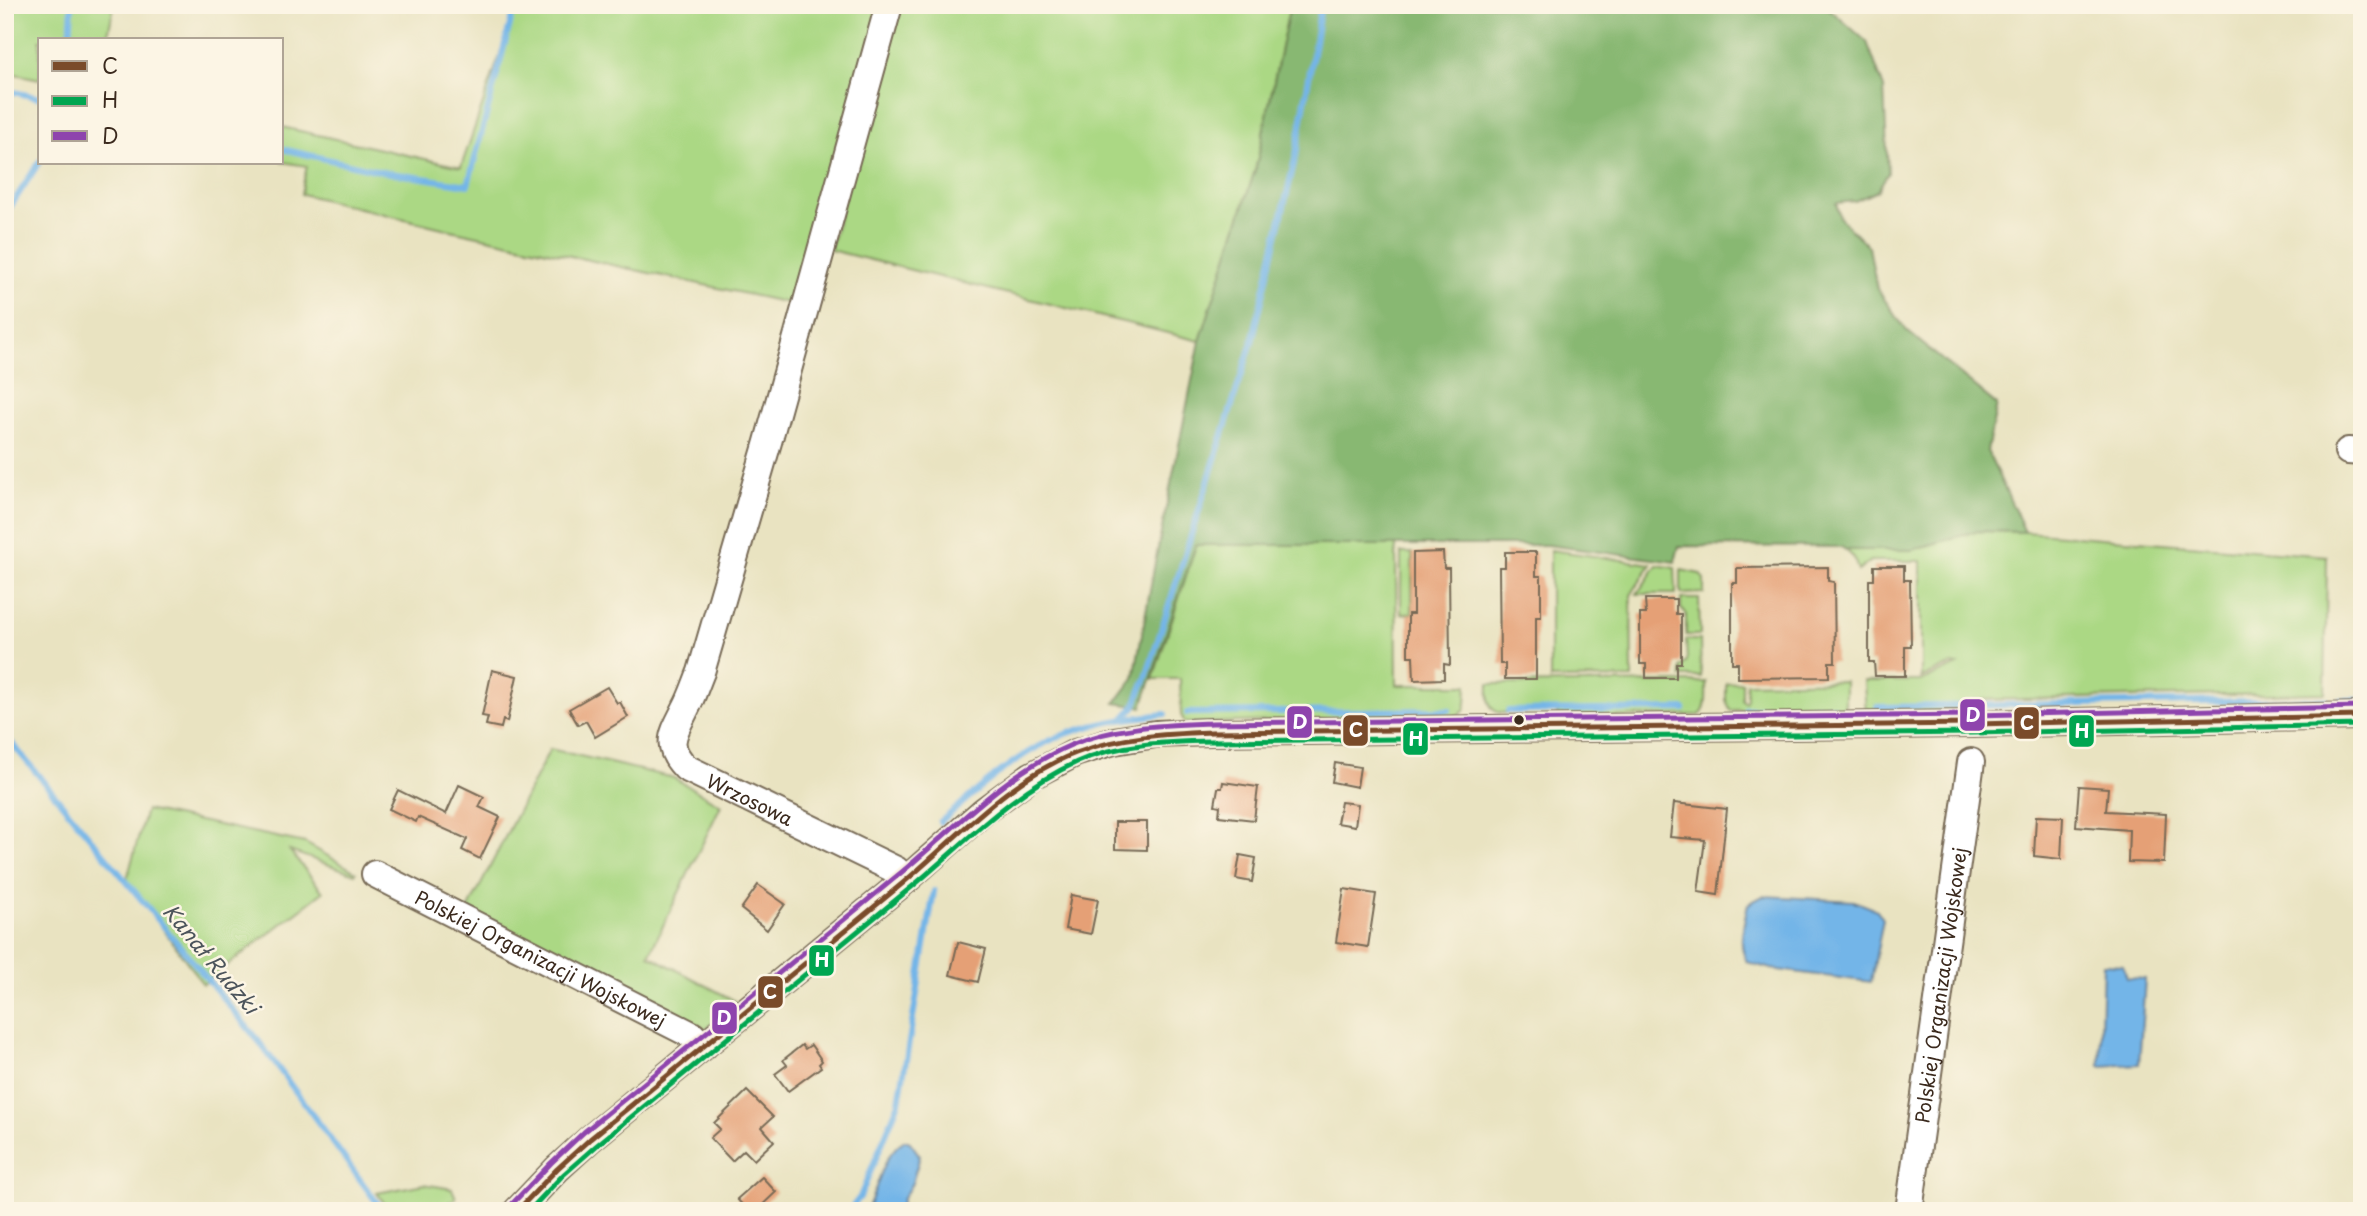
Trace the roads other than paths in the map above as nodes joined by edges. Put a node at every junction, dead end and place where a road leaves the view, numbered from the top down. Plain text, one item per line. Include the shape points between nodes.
1 (889, 5) edge
2 (2362, 716) edge
3 (1971, 762) dead end
4 (375, 874) dead end
5 (906, 880) junction
6 (703, 1047) junction
7 (517, 1211) edge
8 (1909, 1211) edge

1 - 5 street, Wrzosowa via 701,672 671,743 686,768 896,870
2 - 5 street via 1156,734 1114,741 1053,764 1006,794
3 - 8 street, Polskiej Organizacji Wojskowej
4 - 6 street, Polskiej Organizacji Wojskowej via 692,1035
5 - 6 street
6 - 7 street via 590,1139

